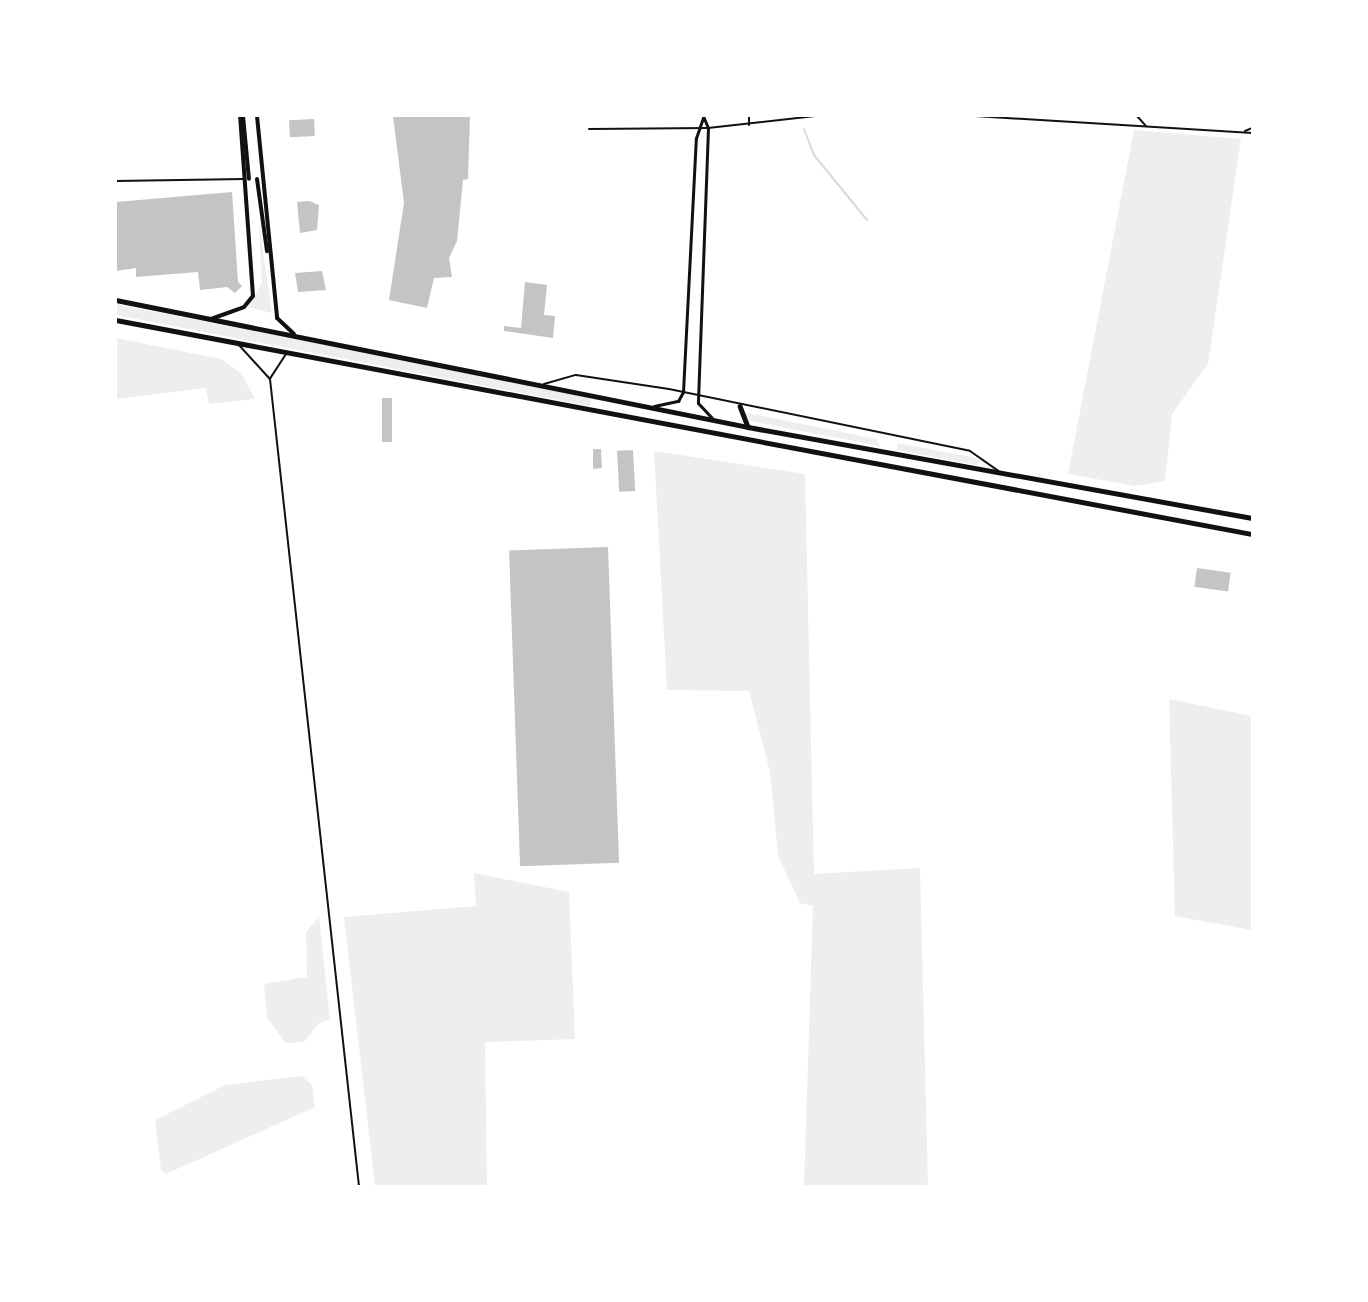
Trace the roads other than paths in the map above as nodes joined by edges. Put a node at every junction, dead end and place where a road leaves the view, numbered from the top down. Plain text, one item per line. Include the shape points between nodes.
1 (242, 116) edge
2 (257, 116) edge
3 (749, 116) edge
4 (807, 116) edge
5 (815, 116) edge
6 (975, 116) edge
7 (1137, 116) edge
8 (703, 117) edge
9 (794, 117) edge
10 (1024, 117) edge
11 (749, 125) junction
12 (1146, 126) junction
13 (697, 127) junction
14 (708, 128) junction
15 (1252, 128) edge
16 (589, 129) dead end
17 (1242, 132) junction
18 (1252, 133) edge
19 (247, 179) junction
20 (257, 179) dead end
21 (116, 181) edge
22 (269, 257) junction
23 (116, 300) edge
24 (211, 319) junction
25 (116, 320) edge
26 (294, 334) junction
27 (236, 343) junction
28 (288, 353) junction
29 (270, 379) junction
30 (543, 384) junction
31 (683, 392) junction
32 (698, 395) junction
33 (740, 406) junction
34 (650, 407) junction
35 (721, 422) junction
36 (748, 428) junction
37 (1004, 476) junction
38 (1252, 518) edge
39 (1252, 534) edge
40 (359, 1186) edge

1 - 19 main road
2 - 22 main road
3 - 11 street
4 - 5 street
4 - 9 street
6 - 10 street
7 - 12 street
8 - 13 street
8 - 14 street
9 - 11 street
10 - 12 street
11 - 14 street
12 - 17 street
13 - 14 street
13 - 16 street
13 - 31 street
14 - 32 street
15 - 17 street
17 - 18 street
19 - 21 lane
19 - 24 main road via 254,296 244,307
20 - 22 main road
22 - 26 main road via 277,318
23 - 24 highway
24 - 26 highway
25 - 27 highway
26 - 30 highway
27 - 28 highway
27 - 29 street
28 - 29 street
28 - 39 highway
29 - 40 street
30 - 31 street via 576,375
30 - 34 highway
31 - 32 street
31 - 34 street via 673,403
32 - 33 street
32 - 35 street via 702,411
33 - 36 highway
33 - 37 street via 970,451 987,459
34 - 35 highway
35 - 36 highway
36 - 37 highway
37 - 38 highway

